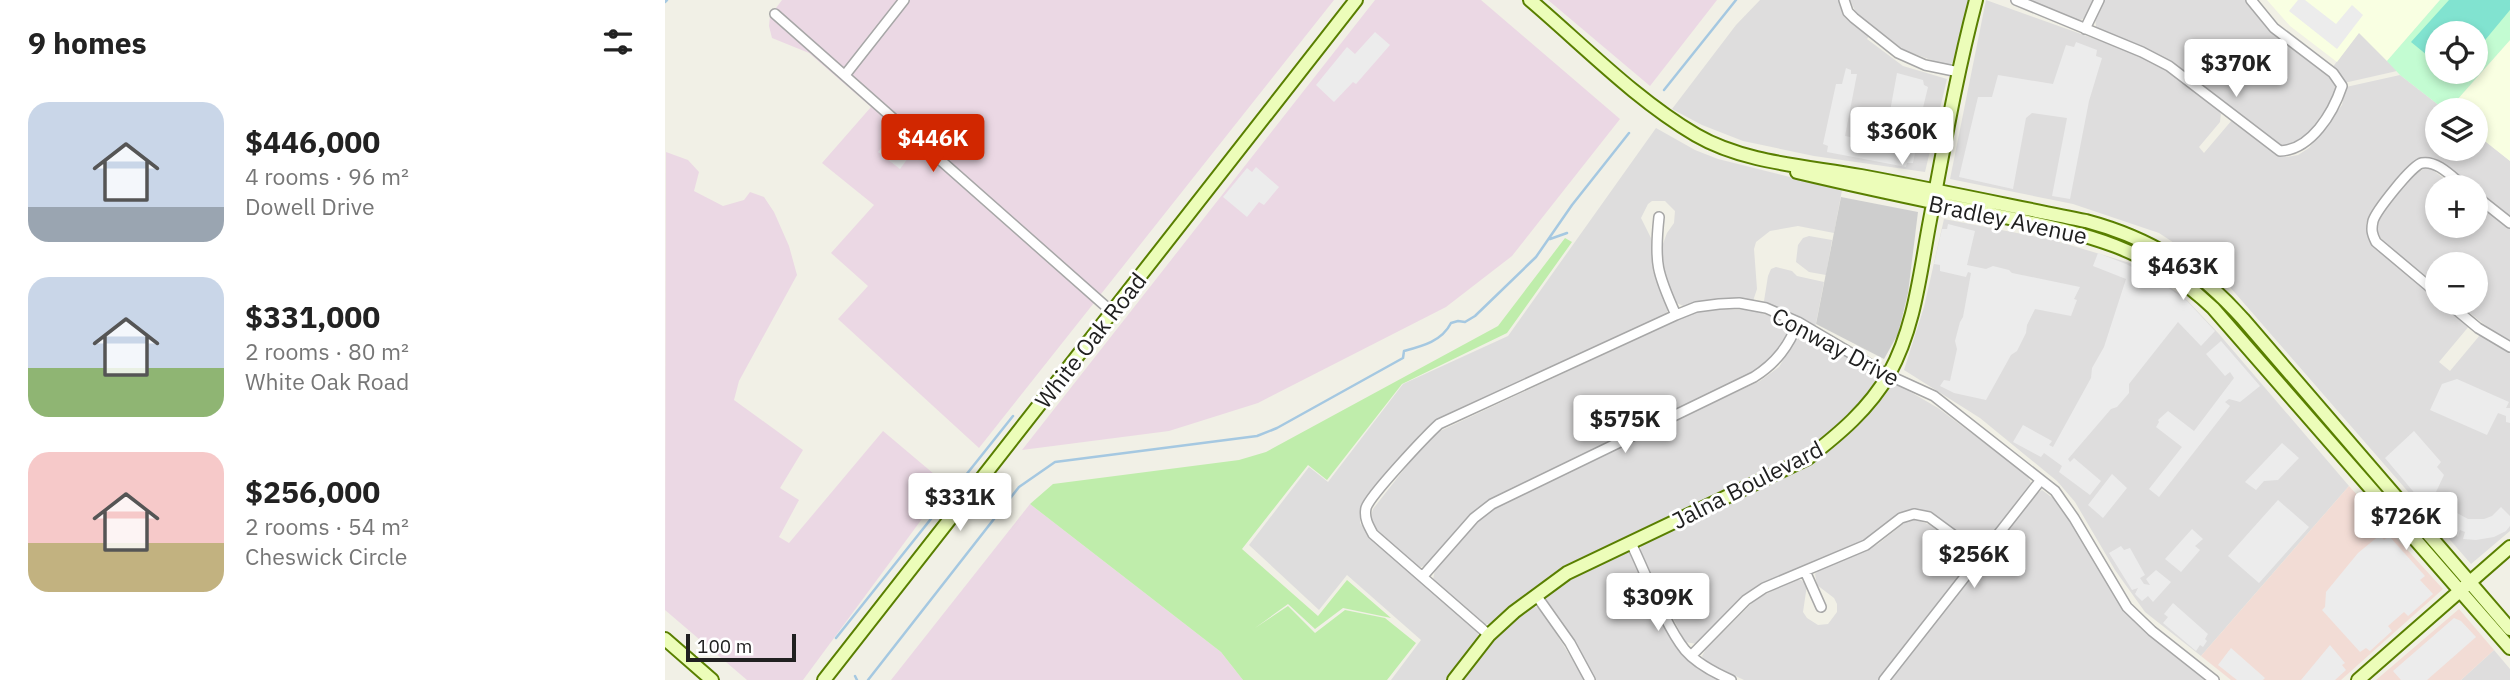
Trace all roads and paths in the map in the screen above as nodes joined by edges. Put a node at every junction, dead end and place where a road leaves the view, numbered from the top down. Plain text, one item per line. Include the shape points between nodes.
1 (904, 0) edge
2 (1356, 0) edge
3 (1530, 0) edge
4 (1844, 0) edge
5 (1976, 0) edge
6 (2016, 0) edge
7 (2099, 0) edge
8 (2251, 0) edge
9 (775, 14) dead end
10 (2085, 29) junction
11 (1959, 72) junction
12 (845, 75) junction
13 (2450, 175) edge
14 (1935, 197) junction
15 (2488, 206) edge
16 (1659, 217) dead end
17 (2510, 223) edge
18 (2425, 283) edge
19 (1111, 311) junction
20 (1676, 315) junction
21 (2462, 315) edge
22 (1798, 322) junction
23 (2510, 347) edge
24 (1888, 375) junction
25 (2040, 481) junction
26 (1631, 543) junction
27 (2510, 547) edge
28 (1982, 556) junction
29 (1805, 571) junction
30 (1423, 576) junction
31 (2465, 586) junction
32 (1536, 595) junction
33 (1821, 607) dead end
34 (2510, 629) edge
35 (1489, 635) junction
36 (665, 639) edge
37 (2510, 648) edge
38 (1691, 656) junction
39 (712, 680) edge
40 (824, 680) edge
41 (1454, 680) edge
42 (1590, 680) edge
43 (1731, 680) edge
44 (1884, 680) edge
45 (2214, 680) edge
46 (2358, 680) edge

1 - 12 street
2 - 19 street, White Oak Road
3 - 14 street, Bradley Avenue via 1665,115 1704,139 1790,170
4 - 11 street via 1854,18 1898,53
5 - 11 street, Jalna Boulevard
6 - 10 street
7 - 10 street
8 - 10 street via 2274,29 2333,73 2342,86 2324,121 2293,150 2280,151 2169,66
9 - 12 street
11 - 14 street, Jalna Boulevard
12 - 19 street
13 - 18 street via 2431,163 2422,163 2409,172 2374,217 2371,231 2376,242
14 - 24 street, Jalna Boulevard via 1911,319
14 - 31 street, Bradley Avenue via 2084,234 2143,257 2177,277 2213,308
15 - 17 street
16 - 20 street via 1656,266
19 - 40 street, White Oak Road
20 - 22 street, Conway Drive via 1696,307 1739,303 1766,308
20 - 30 street, Conway Drive via 1440,424 1423,437 1366,506 1366,522 1373,534
21 - 23 street
22 - 24 street, Conway Drive
22 - 30 street via 1771,366 1492,504
24 - 25 street, Conway Drive via 1934,396
24 - 26 street, Jalna Boulevard via 1863,411 1808,458
25 - 28 street
25 - 45 street, Conway Drive via 2055,491 2074,518 2127,607
26 - 32 street, Jalna Boulevard via 1566,572
26 - 38 street via 1673,632
27 - 31 street
28 - 29 street via 1929,517 1914,514 1866,545
28 - 44 street
29 - 33 street
29 - 38 street via 1746,600
30 - 35 street, Conway Drive
31 - 34 street, Bradley Avenue
31 - 37 street, Bradley Avenue
31 - 46 street
32 - 35 street, Jalna Boulevard
32 - 42 street
35 - 41 street, Jalna Boulevard
36 - 39 street
38 - 43 street

